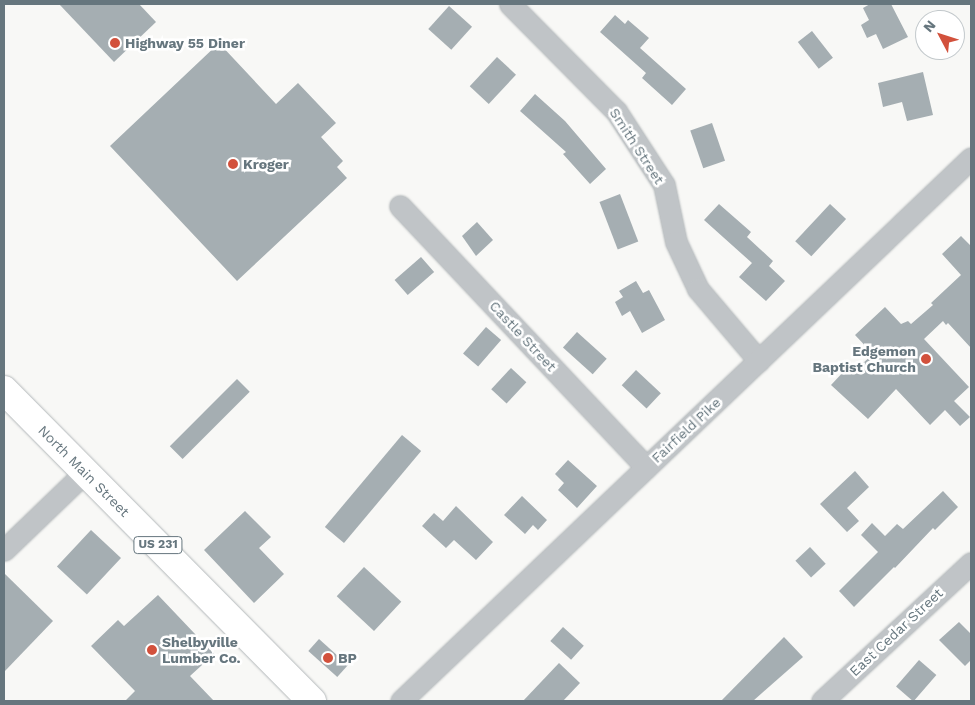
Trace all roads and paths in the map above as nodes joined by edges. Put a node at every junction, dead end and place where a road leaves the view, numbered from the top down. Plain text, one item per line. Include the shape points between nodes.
1 (510, 4) edge
2 (971, 158) edge
3 (400, 206) dead end
4 (759, 361) junction
5 (4, 390) edge
6 (646, 468) junction
7 (85, 472) junction
8 (4, 550) edge
9 (971, 563) edge
10 (312, 701) edge
11 (402, 701) edge
12 (822, 701) edge

1 - 4 street, Smith Street via 616,111 664,185 676,242 698,289
2 - 4 street, Fairfield Pike
3 - 6 street, Castle Street
4 - 6 street, Fairfield Pike
5 - 7 highway, North Main Street / US 231
6 - 11 street, Fairfield Pike
7 - 8 street
7 - 10 highway, North Main Street / US 231
9 - 12 street, East Cedar Street

